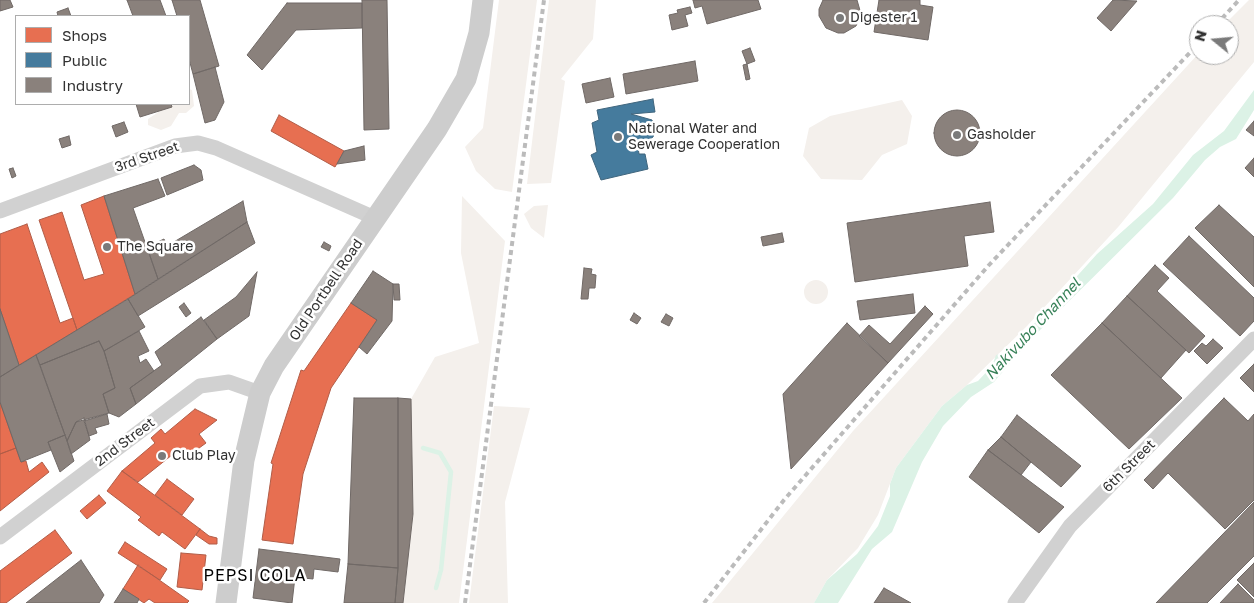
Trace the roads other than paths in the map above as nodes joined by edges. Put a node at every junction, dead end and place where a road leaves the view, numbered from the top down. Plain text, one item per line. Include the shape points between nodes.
1 (483, 0) edge
2 (0, 211) edge
3 (375, 218) junction
4 (1254, 339) edge
5 (260, 393) junction
6 (0, 537) edge
7 (226, 603) edge
8 (1015, 603) edge

1 - 3 main road, Old Portbell Road via 479,33 466,79 437,129
2 - 3 street, 3rd Street via 175,146 198,143
3 - 5 main road, Old Portbell Road via 274,366
4 - 8 street, 6th Street via 1070,526
5 - 6 street, 2nd Street via 229,382 200,386
5 - 7 main road, Old Portbell Road via 244,460

